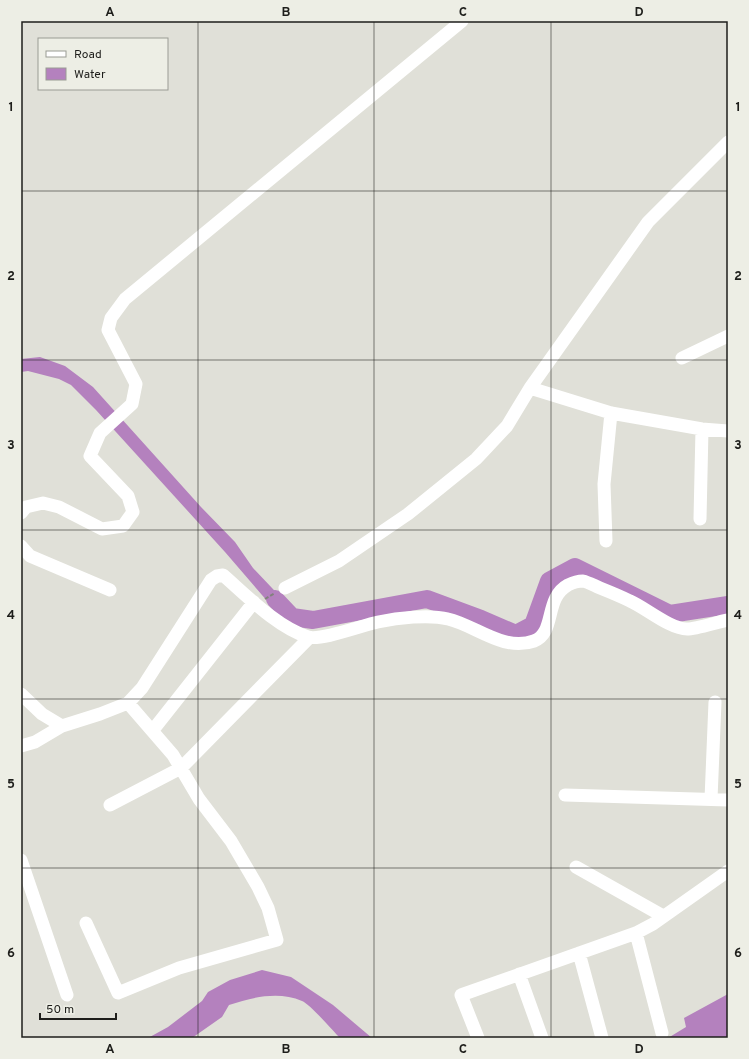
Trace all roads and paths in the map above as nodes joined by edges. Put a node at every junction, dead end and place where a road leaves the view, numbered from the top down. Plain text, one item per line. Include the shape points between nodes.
1 (462, 21) edge
2 (728, 142) edge
3 (728, 336) edge
4 (682, 358) dead end
5 (530, 388) junction
6 (611, 413) junction
7 (702, 429) junction
8 (728, 431) edge
9 (21, 513) edge
10 (700, 519) dead end
11 (606, 541) dead end
12 (21, 546) edge
13 (110, 590) dead end
14 (281, 590) joint
15 (258, 601) junction
16 (728, 620) edge
17 (309, 638) junction
18 (21, 694) edge
19 (716, 702) dead end
20 (128, 703) junction
21 (62, 726) junction
22 (153, 730) junction
23 (21, 746) edge
24 (181, 768) junction
25 (565, 795) dead end
26 (711, 799) junction
27 (728, 800) edge
28 (110, 805) dead end
29 (21, 860) edge
30 (576, 867) dead end
31 (728, 871) edge
32 (663, 916) junction
33 (86, 923) dead end
34 (636, 933) junction
35 (579, 953) junction
36 (519, 974) junction
37 (67, 995) dead end
38 (662, 1033) dead end
39 (478, 1038) edge
40 (542, 1038) edge
41 (602, 1038) edge

1 - 9 street via 125,299 111,318 108,330 136,384 132,404 100,433 90,456 128,496 133,512 123,526 102,529 59,507 43,502 26,507
2 - 5 street via 648,222
3 - 4 street
5 - 6 street
5 - 14 street via 507,426 476,459 408,514 339,561
6 - 7 street
6 - 11 street via 604,484
7 - 8 street
7 - 10 street
12 - 13 street via 30,556
14 - 15 path
15 - 17 street via 282,625
15 - 20 street via 223,575 216,576 142,688
15 - 22 street
16 - 17 street via 687,629 676,627 631,601 583,581 573,582 561,588 554,598 548,625 534,641 522,643 497,640 447,618 417,617 379,622 323,637
17 - 24 street
18 - 21 street via 42,714
19 - 26 street
20 - 21 street
20 - 22 street
21 - 23 street via 35,742
22 - 24 street
24 - 28 street
24 - 33 street via 199,798 231,841 258,887 268,908 277,940 179,968 118,993
25 - 26 street
26 - 27 street
29 - 37 street
30 - 32 street
31 - 32 street
32 - 34 street
34 - 35 street
34 - 38 street
35 - 36 street
35 - 41 street
36 - 39 street via 461,995
36 - 40 street

